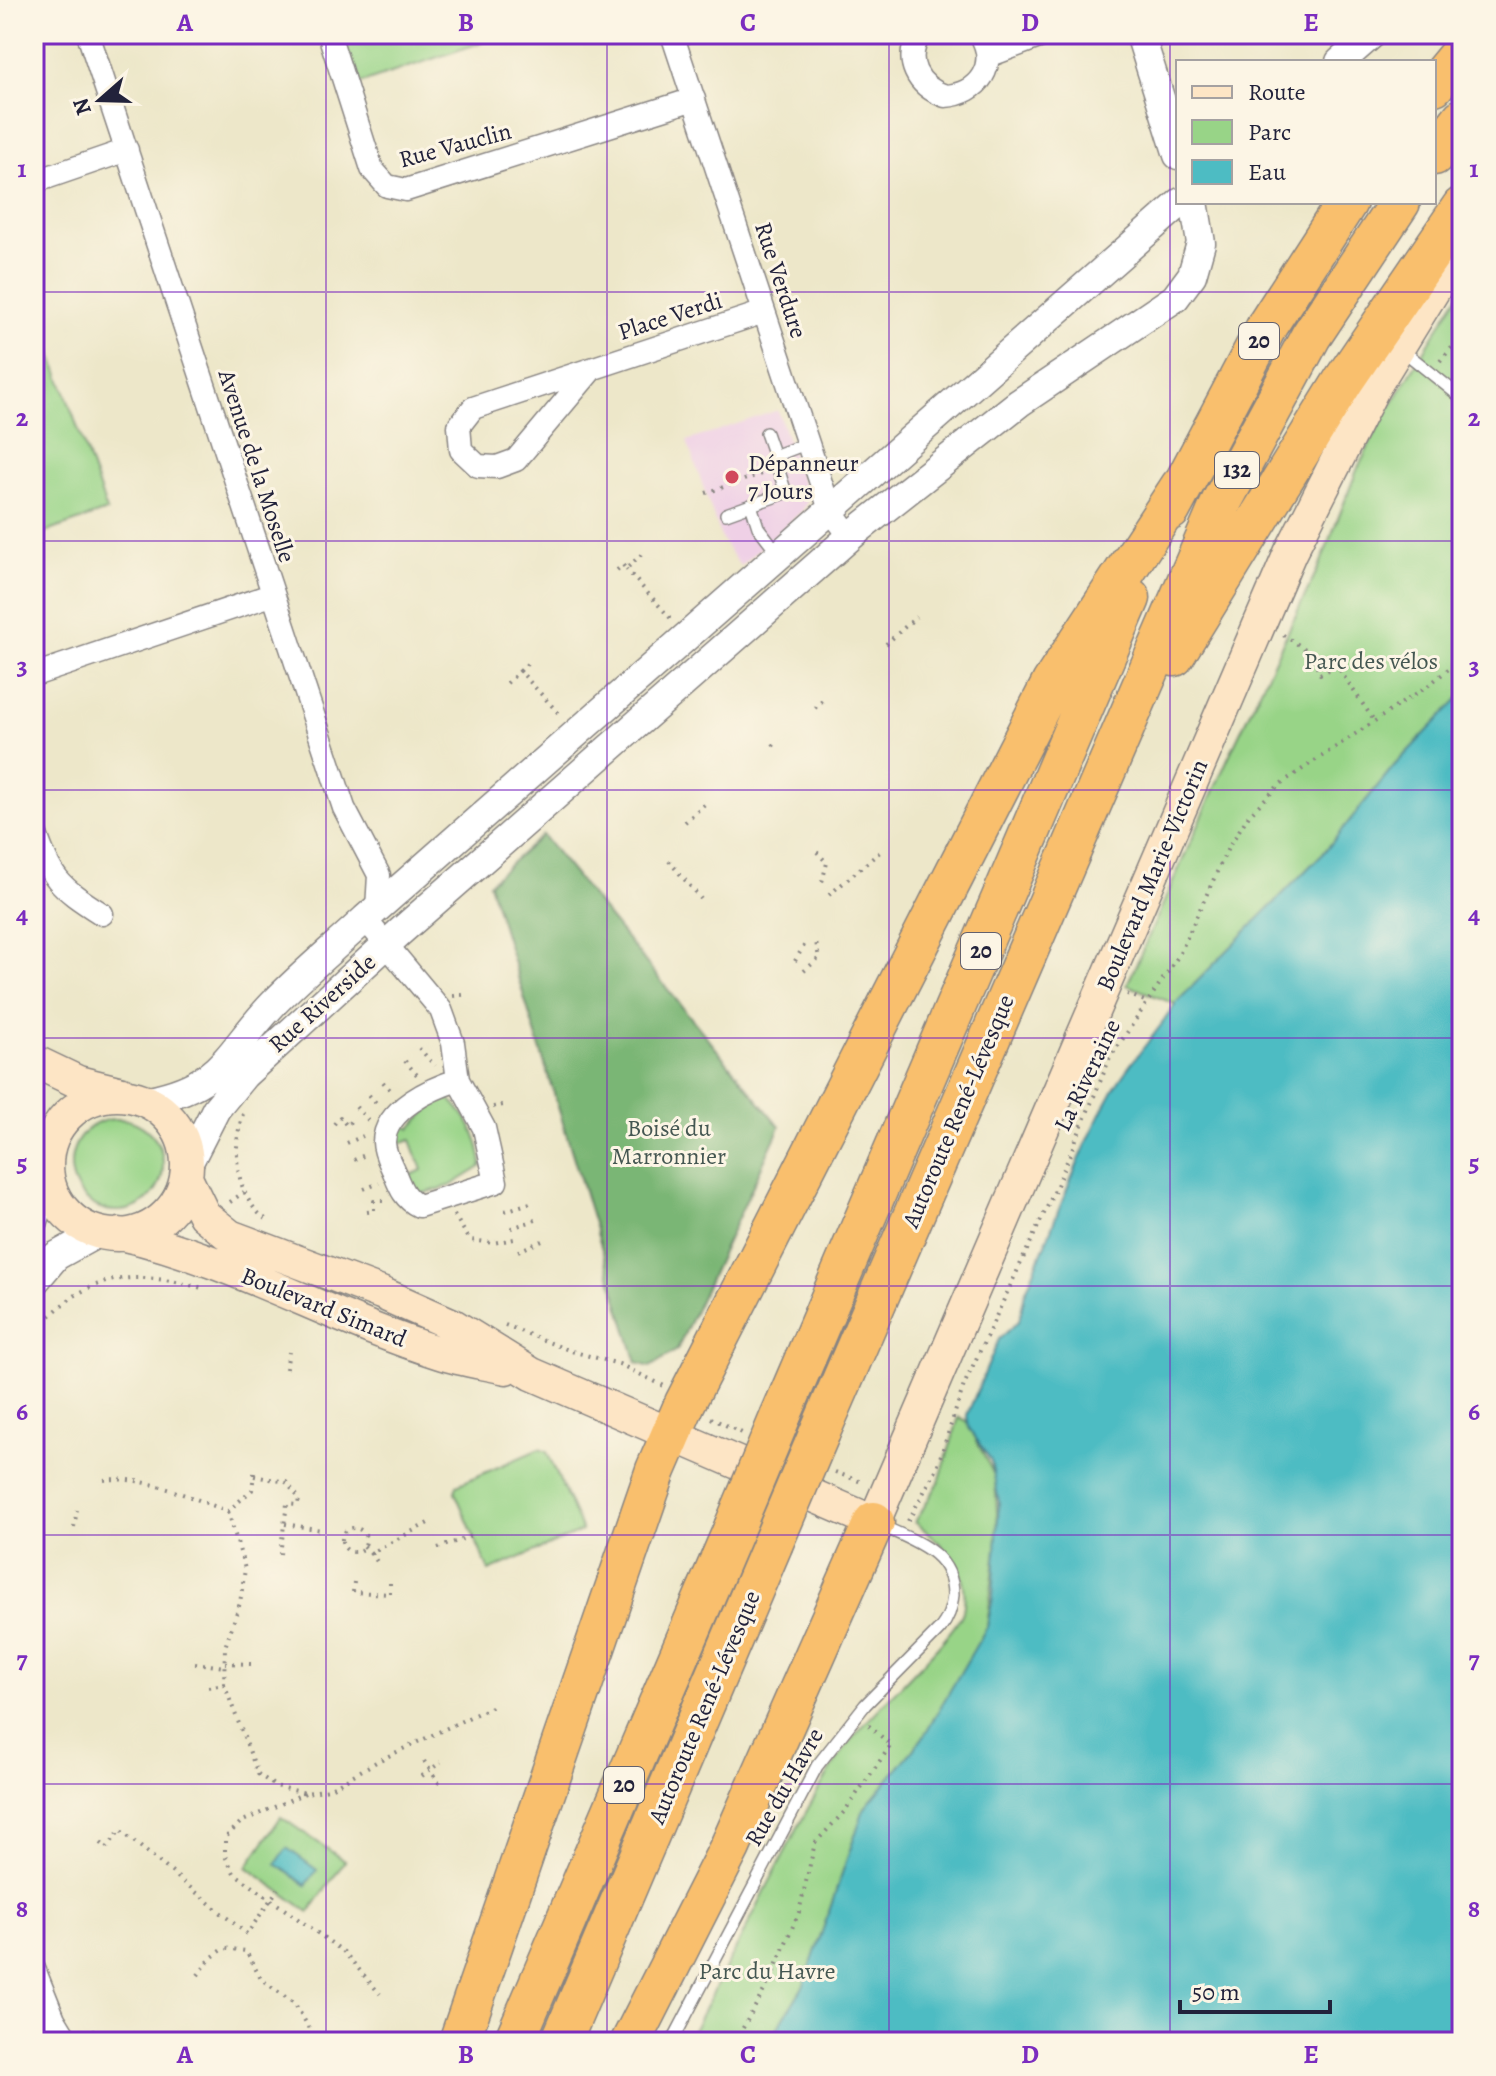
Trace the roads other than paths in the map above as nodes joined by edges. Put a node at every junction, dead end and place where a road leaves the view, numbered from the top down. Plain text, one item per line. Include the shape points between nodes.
1 (88, 34) edge
2 (329, 34) edge
3 (672, 34) edge
4 (920, 34) edge
5 (980, 34) edge
6 (1047, 34) edge
7 (1140, 34) edge
8 (1372, 34) edge
9 (1462, 51) edge
10 (988, 56) junction
11 (1342, 60) edge
12 (1436, 83) edge
13 (694, 99) junction
14 (1462, 119) edge
15 (1176, 149) edge
16 (127, 150) junction
17 (1436, 152) edge
18 (34, 182) edge
19 (1179, 204) edge
20 (1194, 204) edge
21 (1346, 204) edge
22 (1399, 204) edge
23 (1462, 207) edge
24 (1462, 244) edge
25 (764, 312) junction
26 (1397, 347) junction
27 (592, 369) junction
28 (1462, 398) edge
29 (766, 433) dead end
30 (808, 443) junction
31 (774, 456) junction
32 (1181, 486) junction
33 (751, 505) junction
34 (830, 509) junction
35 (726, 514) dead end
36 (850, 537) junction
37 (779, 554) junction
38 (271, 595) junction
39 (34, 675) edge
40 (1110, 758) junction
41 (34, 829) edge
42 (102, 914) dead end
43 (371, 914) junction
44 (388, 944) junction
45 (34, 1061) edge
46 (458, 1080) junction
47 (139, 1097) junction
48 (34, 1114) edge
49 (48, 1160) junction
50 (186, 1172) junction
51 (34, 1221) edge
52 (107, 1234) junction
53 (34, 1282) edge
54 (532, 1374) junction
55 (671, 1435) junction
56 (892, 1520) junction
57 (34, 1969) edge
58 (68, 2042) edge
59 (101, 2042) edge
60 (459, 2042) edge
61 (514, 2042) edge
62 (561, 2042) edge
63 (631, 2042) edge
64 (672, 2042) edge

1 - 16 street, Avenue de la Moselle
2 - 13 street, Rue Vauclin via 372,169 387,186 406,190
3 - 13 street, Rue Verdure
4 - 10 street via 913,47 915,72 922,83 945,96 971,90 980,81
5 - 10 street
6 - 10 street
7 - 15 street
8 - 11 street
9 - 12 highway
13 - 25 street, Rue Verdure
14 - 17 highway
16 - 18 street
16 - 38 street, Avenue de la Moselle
19 - 34 street
20 - 36 street via 1201,243 1192,275 1175,298 1019,403
21 - 32 highway, Autoroute René-Lévesque / 20 via 1268,324
22 - 40 highway, Autoroute René-Lévesque / 132 via 1324,314 1244,457
23 - 40 highway via 1344,380
24 - 26 main road, Boulevard Marie-Victorin
25 - 27 street, Place Verdi
25 - 30 street, Rue Verdure
26 - 28 lane
26 - 56 main road, Boulevard Marie-Victorin via 1290,553
27 - 27 street, Place Verdi via 473,408 459,426 461,450 478,466 516,460
29 - 31 lane
30 - 31 lane
30 - 34 street, Rue Verdure
31 - 33 lane via 786,493
32 - 55 highway via 1052,683
32 - 61 highway, Autoroute René-Lévesque / 20, bridge
33 - 35 lane
33 - 37 lane via 758,527
34 - 36 street, Rue Verdure
34 - 37 street
36 - 44 street, Rue Riverside
37 - 43 street, Rue Riverside
38 - 39 street
38 - 43 street, Avenue de la Moselle via 344,808 380,879
40 - 62 highway, Autoroute René-Lévesque / 20, bridge
41 - 42 street via 49,871 64,889
43 - 44 street
43 - 47 street, Rue Riverside via 278,999 208,1079 192,1089
44 - 46 street via 441,1010
44 - 50 street, Rue Riverside via 232,1087 207,1123
45 - 47 main road via 78,1082
46 - 46 street via 418,1097 386,1132 385,1147 398,1184 419,1206 496,1182 484,1128
47 - 49 main road via 104,1097 80,1108 60,1124
47 - 50 main road via 162,1108 178,1126
48 - 49 main road
49 - 51 street
49 - 52 main road via 54,1198 63,1213 77,1225
50 - 52 main road via 179,1199 162,1217 136,1230
50 - 54 main road, Boulevard Simard via 204,1215 230,1236 453,1325
52 - 53 street via 56,1256
52 - 54 main road, Boulevard Simard via 204,1256 442,1354
54 - 55 main road, Boulevard Simard
55 - 56 main road, Boulevard Simard
55 - 60 highway
56 - 63 highway
56 - 64 lane, Rue du Havre via 942,1559 952,1581 949,1614 817,1766
57 - 58 street
58 - 59 street

